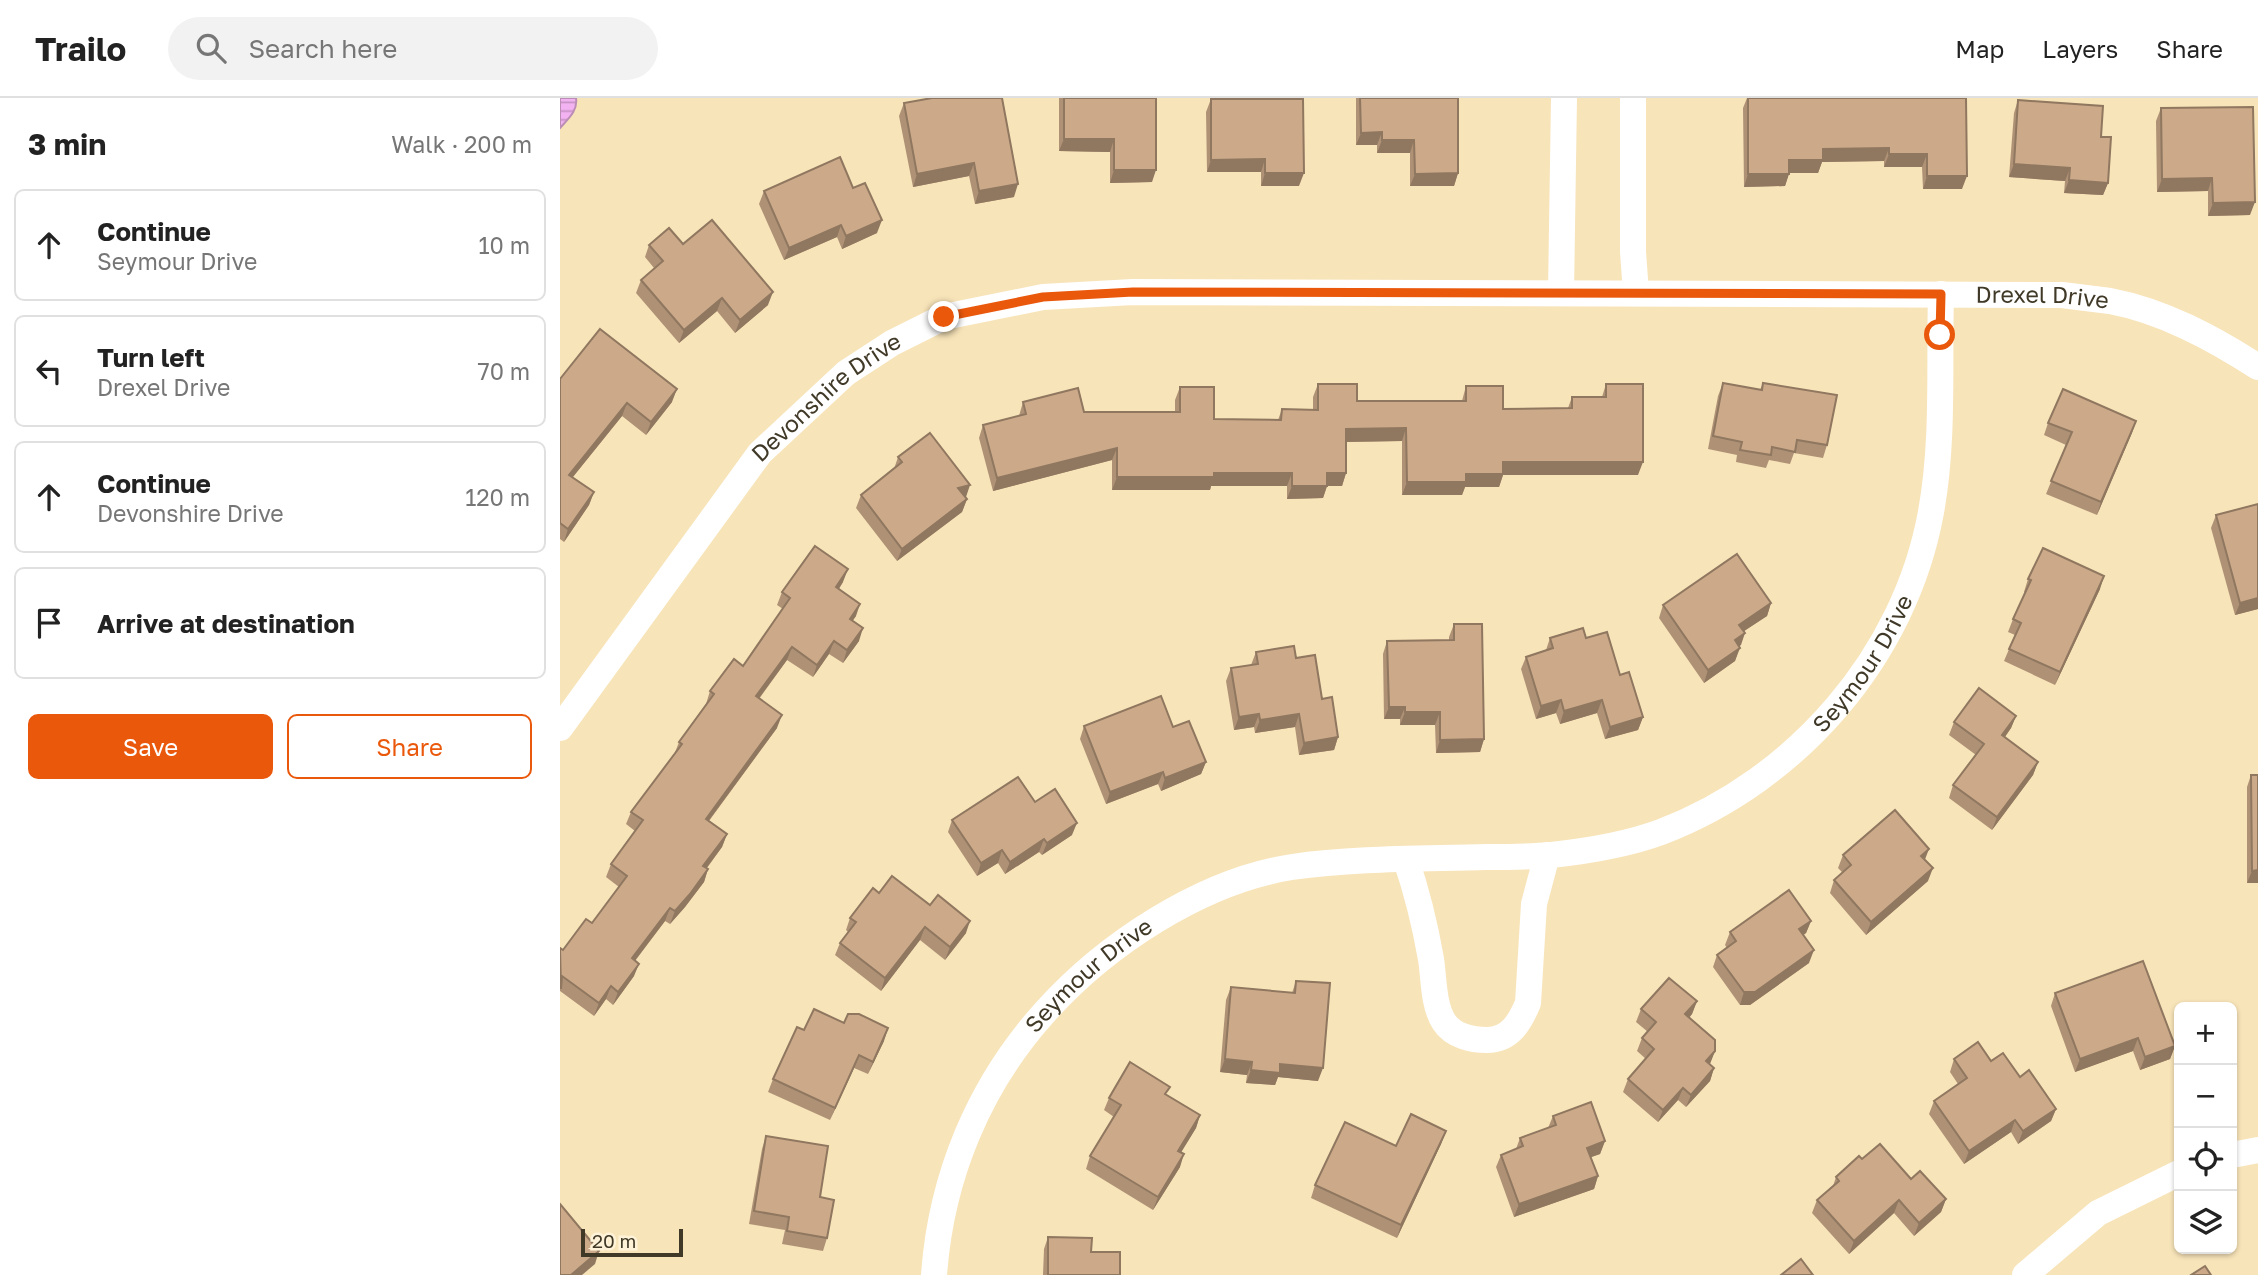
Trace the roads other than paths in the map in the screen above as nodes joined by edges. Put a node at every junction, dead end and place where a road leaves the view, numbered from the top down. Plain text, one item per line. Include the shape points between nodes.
1 (1564, 98) edge
2 (1633, 98) edge
3 (1561, 293) junction
4 (1636, 293) junction
5 (1941, 294) junction
6 (2258, 367) edge
7 (560, 728) edge
8 (1547, 855) junction
9 (1406, 860) junction
10 (2258, 1150) edge
11 (2237, 1154) edge
12 (2174, 1175) edge
13 (934, 1275) edge
14 (2025, 1275) edge

1 - 3 street
2 - 4 street
3 - 4 street, Drexel Drive
3 - 7 street, Devonshire Drive via 1133,292 1043,297 944,317 846,373 760,453
4 - 5 street, Drexel Drive
5 - 6 street, Drexel Drive via 2062,295 2112,302 2162,316 2220,342
5 - 8 street, Seymour Drive via 1938,457 1931,513 1917,568 1858,683 1798,750 1744,791 1699,816 1615,846
8 - 9 street, Seymour Drive
8 - 9 street via 1534,904 1528,1003 1512,1031 1495,1040 1474,1040 1455,1033 1444,1022 1420,904
9 - 13 street, Seymour Drive via 1288,868 1246,879 1197,898 1098,960 1025,1034 999,1070 974,1118 952,1170 936,1240
10 - 11 street
12 - 14 street via 2098,1213

